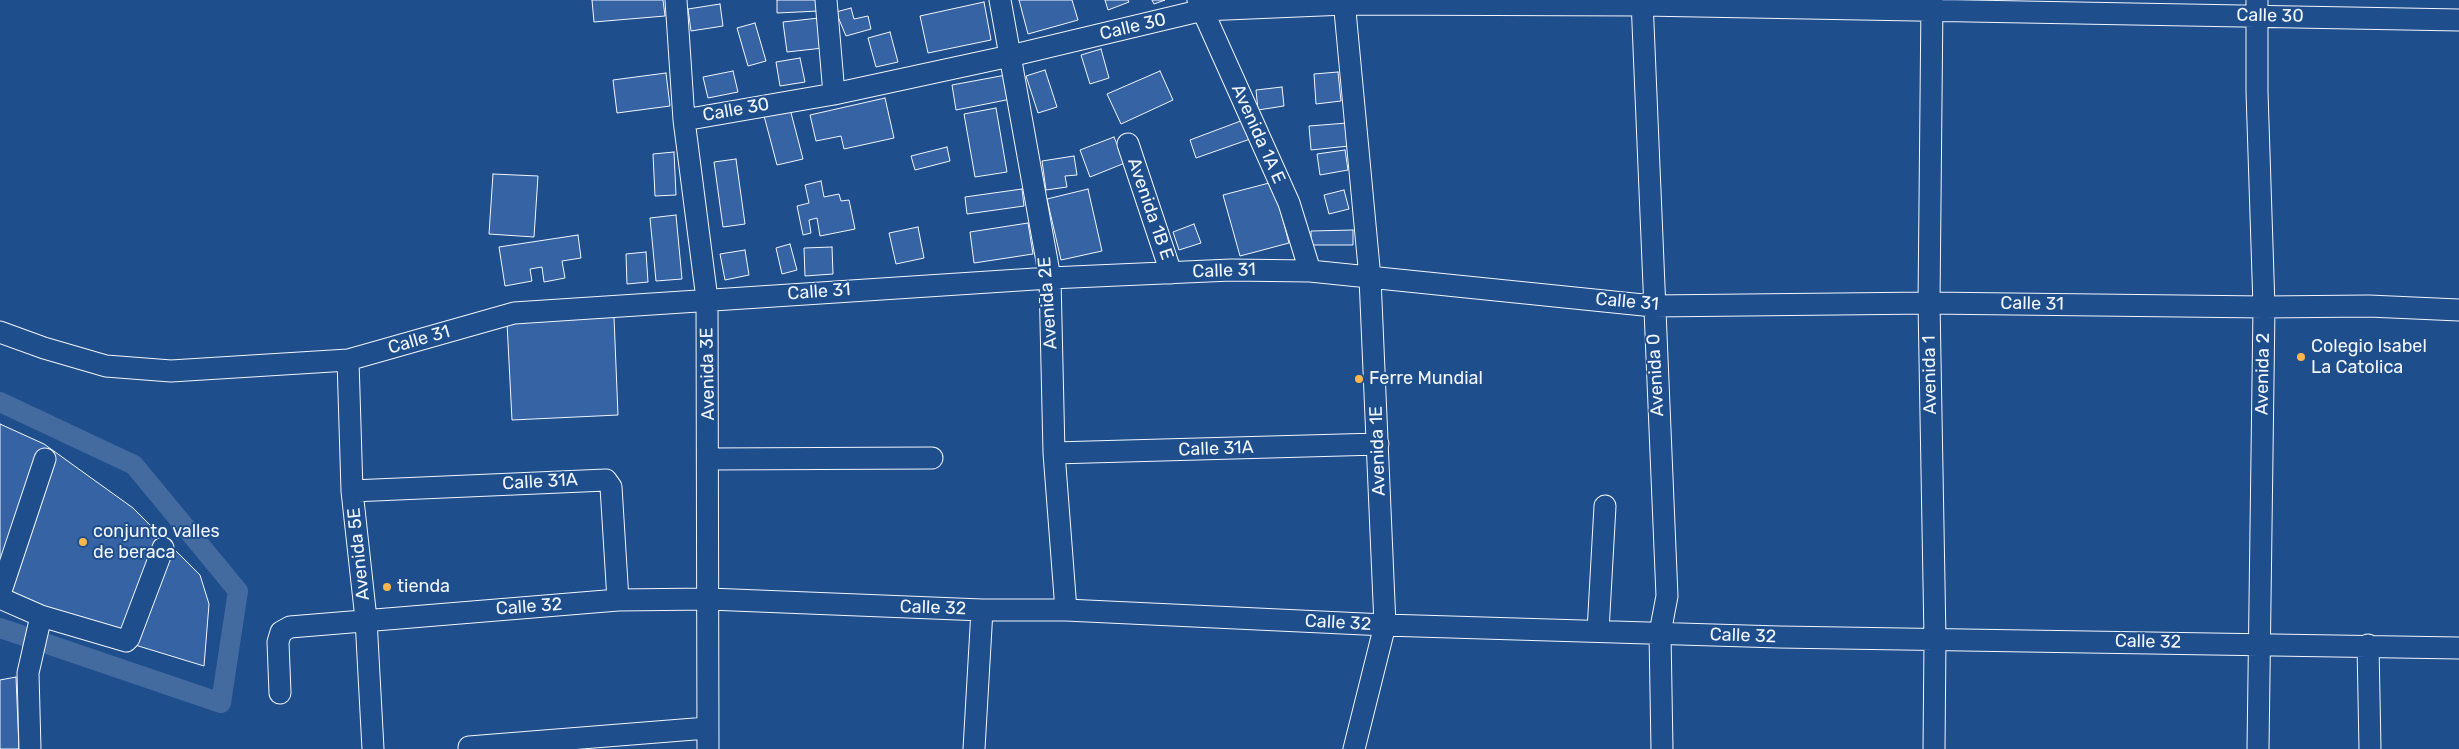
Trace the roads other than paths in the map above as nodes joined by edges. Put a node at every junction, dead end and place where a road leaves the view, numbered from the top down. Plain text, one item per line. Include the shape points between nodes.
1 (676, 0) edge
2 (826, 0) edge
3 (1000, 0) edge
4 (1344, 2) edge
5 (1643, 2) edge
6 (1201, 5) edge
7 (1932, 5) edge
8 (2257, 8) edge
9 (2459, 20) edge
10 (1010, 56) junction
11 (834, 94) junction
12 (684, 120) junction
13 (1128, 144) dead end
14 (1310, 271) junction
15 (1171, 273) junction
16 (1050, 278) junction
17 (1370, 278) junction
18 (707, 300) junction
19 (1929, 303) junction
20 (1653, 306) junction
21 (2264, 307) junction
22 (2459, 310) edge
23 (0, 332) edge
24 (348, 360) junction
25 (1378, 444) junction
26 (1054, 453) junction
27 (708, 458) junction
28 (932, 458) dead end
29 (45, 459) dead end
30 (352, 491) junction
31 (1605, 506) dead end
32 (163, 548) dead end
33 (0, 596) edge
34 (709, 599) junction
35 (618, 600) junction
36 (982, 610) junction
37 (1066, 610) junction
38 (41, 617) junction
39 (366, 619) junction
40 (1385, 625) junction
41 (1598, 631) junction
42 (1660, 633) junction
43 (1935, 639) junction
44 (2261, 643) junction
45 (2368, 645) junction
46 (2459, 648) edge
47 (280, 693) dead end
48 (707, 728) junction
49 (373, 744) edge
50 (469, 747) dead end
51 (30, 749) edge
52 (708, 749) edge
53 (974, 749) edge
54 (1354, 749) edge
55 (1662, 749) edge
56 (1934, 749) edge
57 (2258, 749) edge
58 (2370, 749) edge

1 - 12 street, Avenida 3E
2 - 11 street
3 - 10 street, Avenida 2E
4 - 5 street, Calle 30
4 - 6 street, Calle 30
4 - 17 street, Avenida 1E
5 - 7 street, Calle 30
5 - 20 street, Avenida 0
6 - 10 street, Calle 30
6 - 14 street, Avenida 1A E via 1289,203
7 - 8 street, Calle 30
7 - 19 street, Avenida 1
8 - 9 street, Calle 30
8 - 21 street, Avenida 2
10 - 11 street, Calle 30
10 - 16 street, Avenida 2E
11 - 12 street, Calle 30
12 - 18 street, Avenida 3E
13 - 15 street, Avenida 1B E
14 - 15 street, Calle 31
14 - 17 street, Calle 31
15 - 16 street, Calle 31
16 - 18 street, Calle 31
16 - 26 street, Avenida 2E
17 - 20 street, Calle 31
17 - 25 street, Avenida 1E
18 - 24 street, Calle 31 via 514,313
18 - 27 street, Avenida 3E
19 - 20 street, Calle 31
19 - 21 street, Calle 31
19 - 43 street, Avenida 1
20 - 42 street, Avenida 0 via 1667,596
21 - 22 street, Calle 31 via 2370,306
21 - 44 street, Avenida 2
23 - 24 street, Calle 31 via 53,351 115,366 171,371
24 - 30 street, Avenida 5E
25 - 26 street, Calle 31A
25 - 40 street, Avenida 1E
26 - 37 street, Avenida 2E
27 - 28 street
27 - 34 street, Avenida 3E
29 - 33 street
30 - 35 street, Calle 31A via 606,480 611,487
30 - 39 street, Avenida 5E
31 - 41 street
32 - 38 street via 126,641
33 - 38 street
34 - 35 street, Calle 32
34 - 36 street, Calle 32
34 - 48 street, Avenida 3E
35 - 39 street, Calle 32
36 - 37 street, Calle 32
36 - 53 street
37 - 40 street, Calle 32
38 - 51 street via 28,673
39 - 47 street, Calle 32 via 290,627 281,632 278,642
39 - 49 street, Avenida 5E
40 - 41 street, Calle 32
40 - 54 street, Avenida 1E
41 - 42 street, Calle 32
42 - 43 street, Calle 32
42 - 55 street, Avenida 0
43 - 44 street, Calle 32
43 - 56 street, Avenida 1
44 - 45 street, Calle 32
44 - 57 street, Avenida 2
45 - 46 street, Calle 32
45 - 58 street
48 - 50 street
48 - 52 street, Avenida 3E

